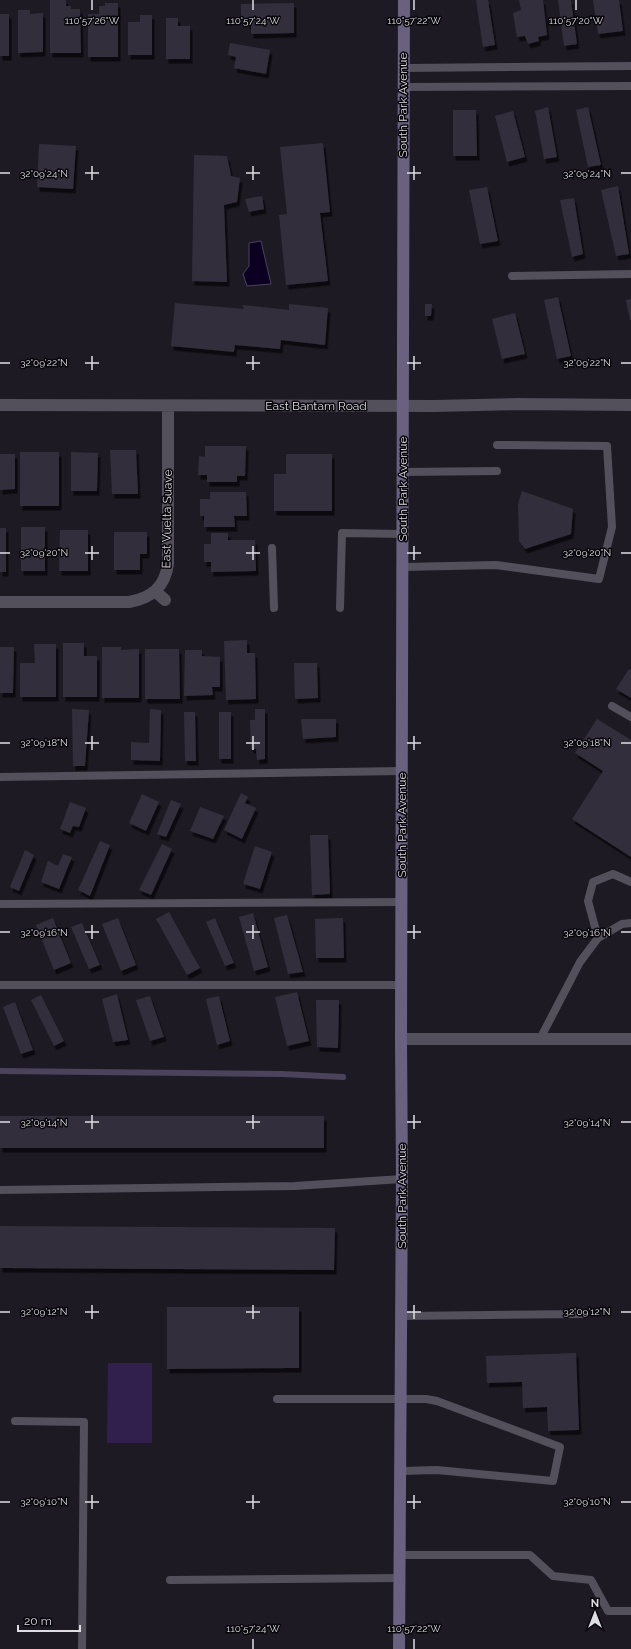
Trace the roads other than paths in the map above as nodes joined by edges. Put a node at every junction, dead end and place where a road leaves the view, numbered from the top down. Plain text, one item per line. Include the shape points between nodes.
1 (404, 0) edge
2 (631, 66) edge
3 (403, 68) junction
4 (631, 86) edge
5 (403, 87) junction
6 (631, 274) edge
7 (512, 276) dead end
8 (0, 405) edge
9 (631, 405) edge
10 (168, 406) junction
11 (403, 406) junction
12 (497, 445) dead end
13 (497, 471) dead end
14 (403, 472) junction
15 (403, 534) junction
16 (272, 548) dead end
17 (403, 567) junction
18 (155, 591) junction
19 (165, 600) dead end
20 (0, 602) edge
21 (274, 608) dead end
22 (340, 608) dead end
23 (612, 706) dead end
24 (631, 717) edge
25 (402, 770) junction
26 (0, 778) edge
27 (631, 882) edge
28 (401, 902) junction
29 (0, 904) edge
30 (631, 923) edge
31 (598, 938) junction
32 (0, 985) edge
33 (401, 985) junction
34 (401, 1039) junction
35 (540, 1039) junction
36 (631, 1039) edge
37 (402, 1179) junction
38 (0, 1190) edge
39 (583, 1314) dead end
40 (401, 1316) junction
41 (277, 1399) dead end
42 (401, 1399) junction
43 (15, 1421) dead end
44 (401, 1471) junction
45 (400, 1555) junction
46 (400, 1578) junction
47 (170, 1580) dead end
48 (631, 1611) edge
49 (82, 1649) edge
50 (399, 1649) edge

1 - 3 main road, South Park Avenue
2 - 3 lane
3 - 5 main road, South Park Avenue
4 - 5 lane
5 - 11 main road, South Park Avenue
6 - 7 lane
8 - 10 street, East Bantam Road
9 - 11 street, East Bantam Road
10 - 11 street, East Bantam Road
10 - 18 street, East Vuelta Suave via 168,564 167,573
11 - 14 main road, South Park Avenue
12 - 17 lane via 607,446 612,527 599,579 496,565
13 - 14 lane
14 - 15 main road, South Park Avenue
15 - 17 main road, South Park Avenue
15 - 22 lane via 342,534
16 - 21 lane
17 - 25 main road, South Park Avenue
18 - 19 street
18 - 20 street, East Vuelta Suave via 150,596 129,602
23 - 24 lane
25 - 26 lane
25 - 28 main road, South Park Avenue
27 - 31 lane via 613,874 593,882 588,901
28 - 29 lane
28 - 33 main road, South Park Avenue
30 - 31 lane via 622,924
31 - 35 lane via 580,962
32 - 33 lane
33 - 34 main road, South Park Avenue
34 - 35 street
34 - 37 main road, South Park Avenue
35 - 36 street
37 - 38 lane via 295,1186
37 - 40 main road, South Park Avenue
39 - 40 lane
40 - 42 main road, South Park Avenue
41 - 42 lane
42 - 44 main road, South Park Avenue
42 - 44 lane via 437,1401 560,1447 553,1481 437,1470
43 - 49 lane via 84,1422
44 - 45 main road, South Park Avenue
45 - 46 main road, South Park Avenue
45 - 48 lane via 530,1555 553,1576 591,1580 608,1611
46 - 47 lane
46 - 50 main road, South Park Avenue

